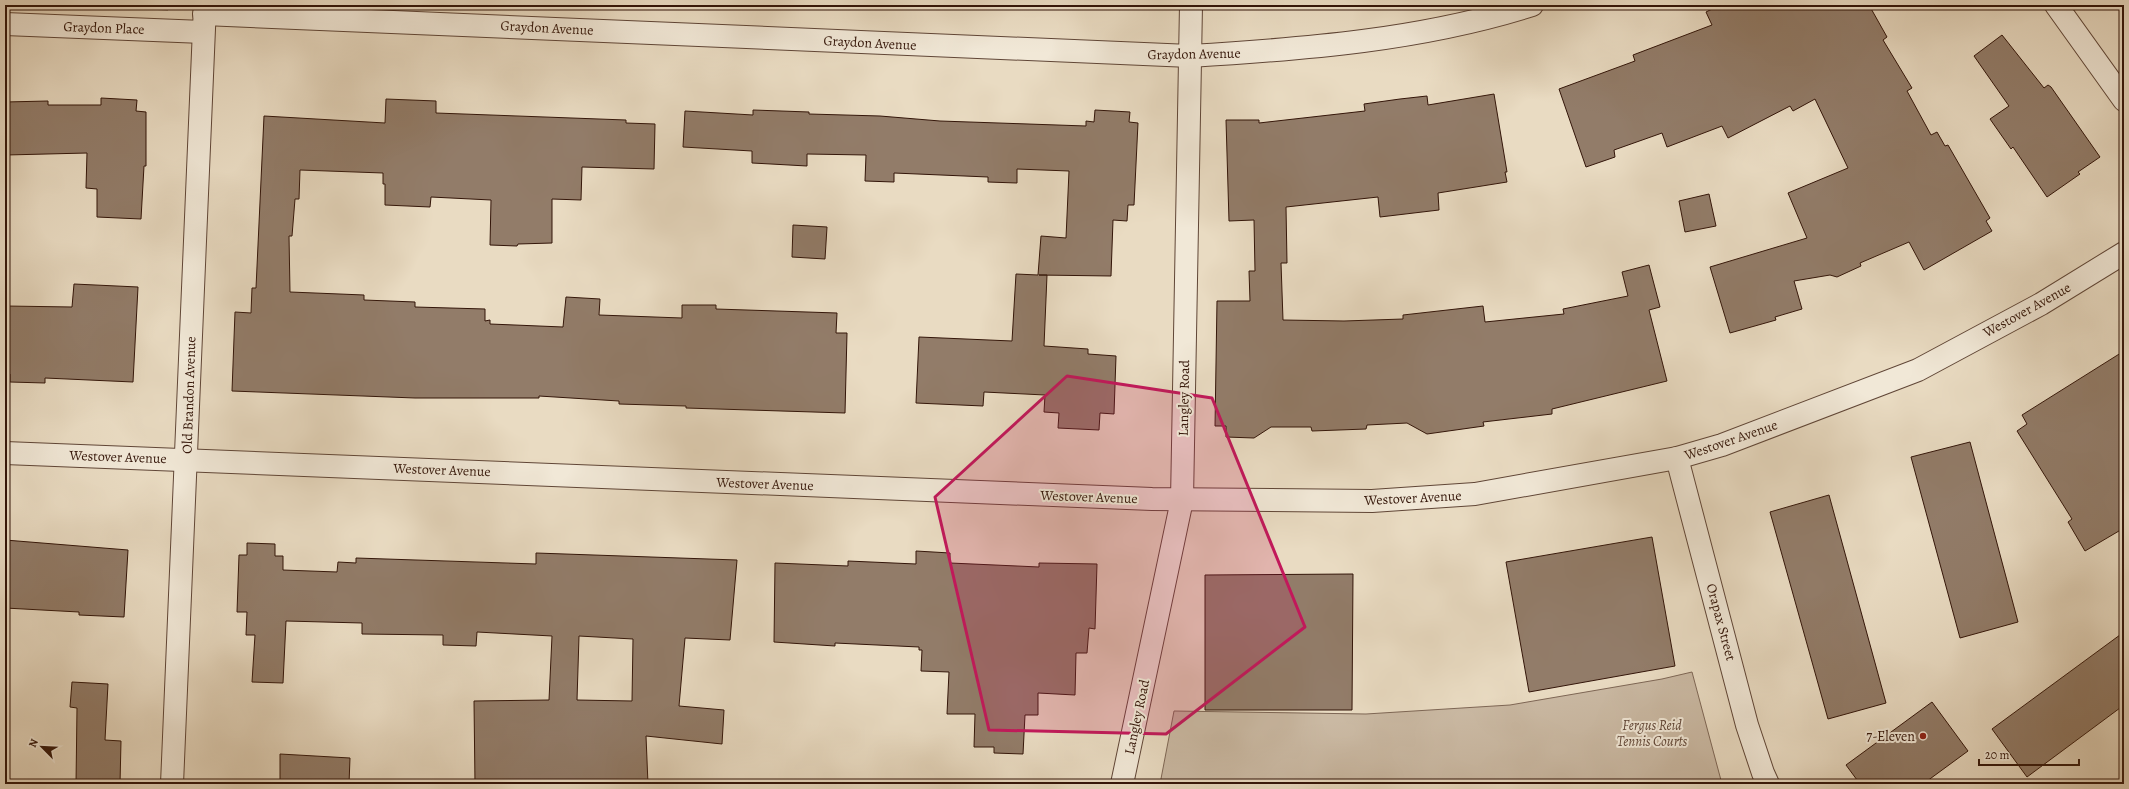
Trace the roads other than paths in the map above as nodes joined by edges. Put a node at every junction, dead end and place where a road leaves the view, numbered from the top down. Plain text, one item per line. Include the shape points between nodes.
1 (1191, 5) edge
2 (1532, 5) edge
3 (2056, 5) edge
4 (204, 17) edge
5 (5, 24) edge
6 (1190, 56) junction
7 (2124, 100) edge
8 (2124, 253) edge
9 (5, 453) edge
10 (1677, 458) junction
11 (186, 460) junction
12 (1182, 500) junction
13 (172, 784) edge
14 (1122, 784) edge
15 (1768, 784) edge

1 - 6 street, Langley Road
2 - 6 street, Graydon Avenue via 1494,17 1406,34 1293,50
3 - 7 street
4 - 5 street, Graydon Place
4 - 6 street, Graydon Avenue
4 - 11 street, Old Brandon Avenue
6 - 12 street, Langley Road
8 - 10 street, Westover Avenue via 2041,304 1918,370 1722,444
9 - 11 street, Westover Avenue
10 - 12 street, Westover Avenue via 1475,494 1372,501
10 - 15 street, Orapax Street via 1747,725
11 - 12 street, Westover Avenue
11 - 13 street, Old Brandon Avenue
12 - 14 street, Langley Road

